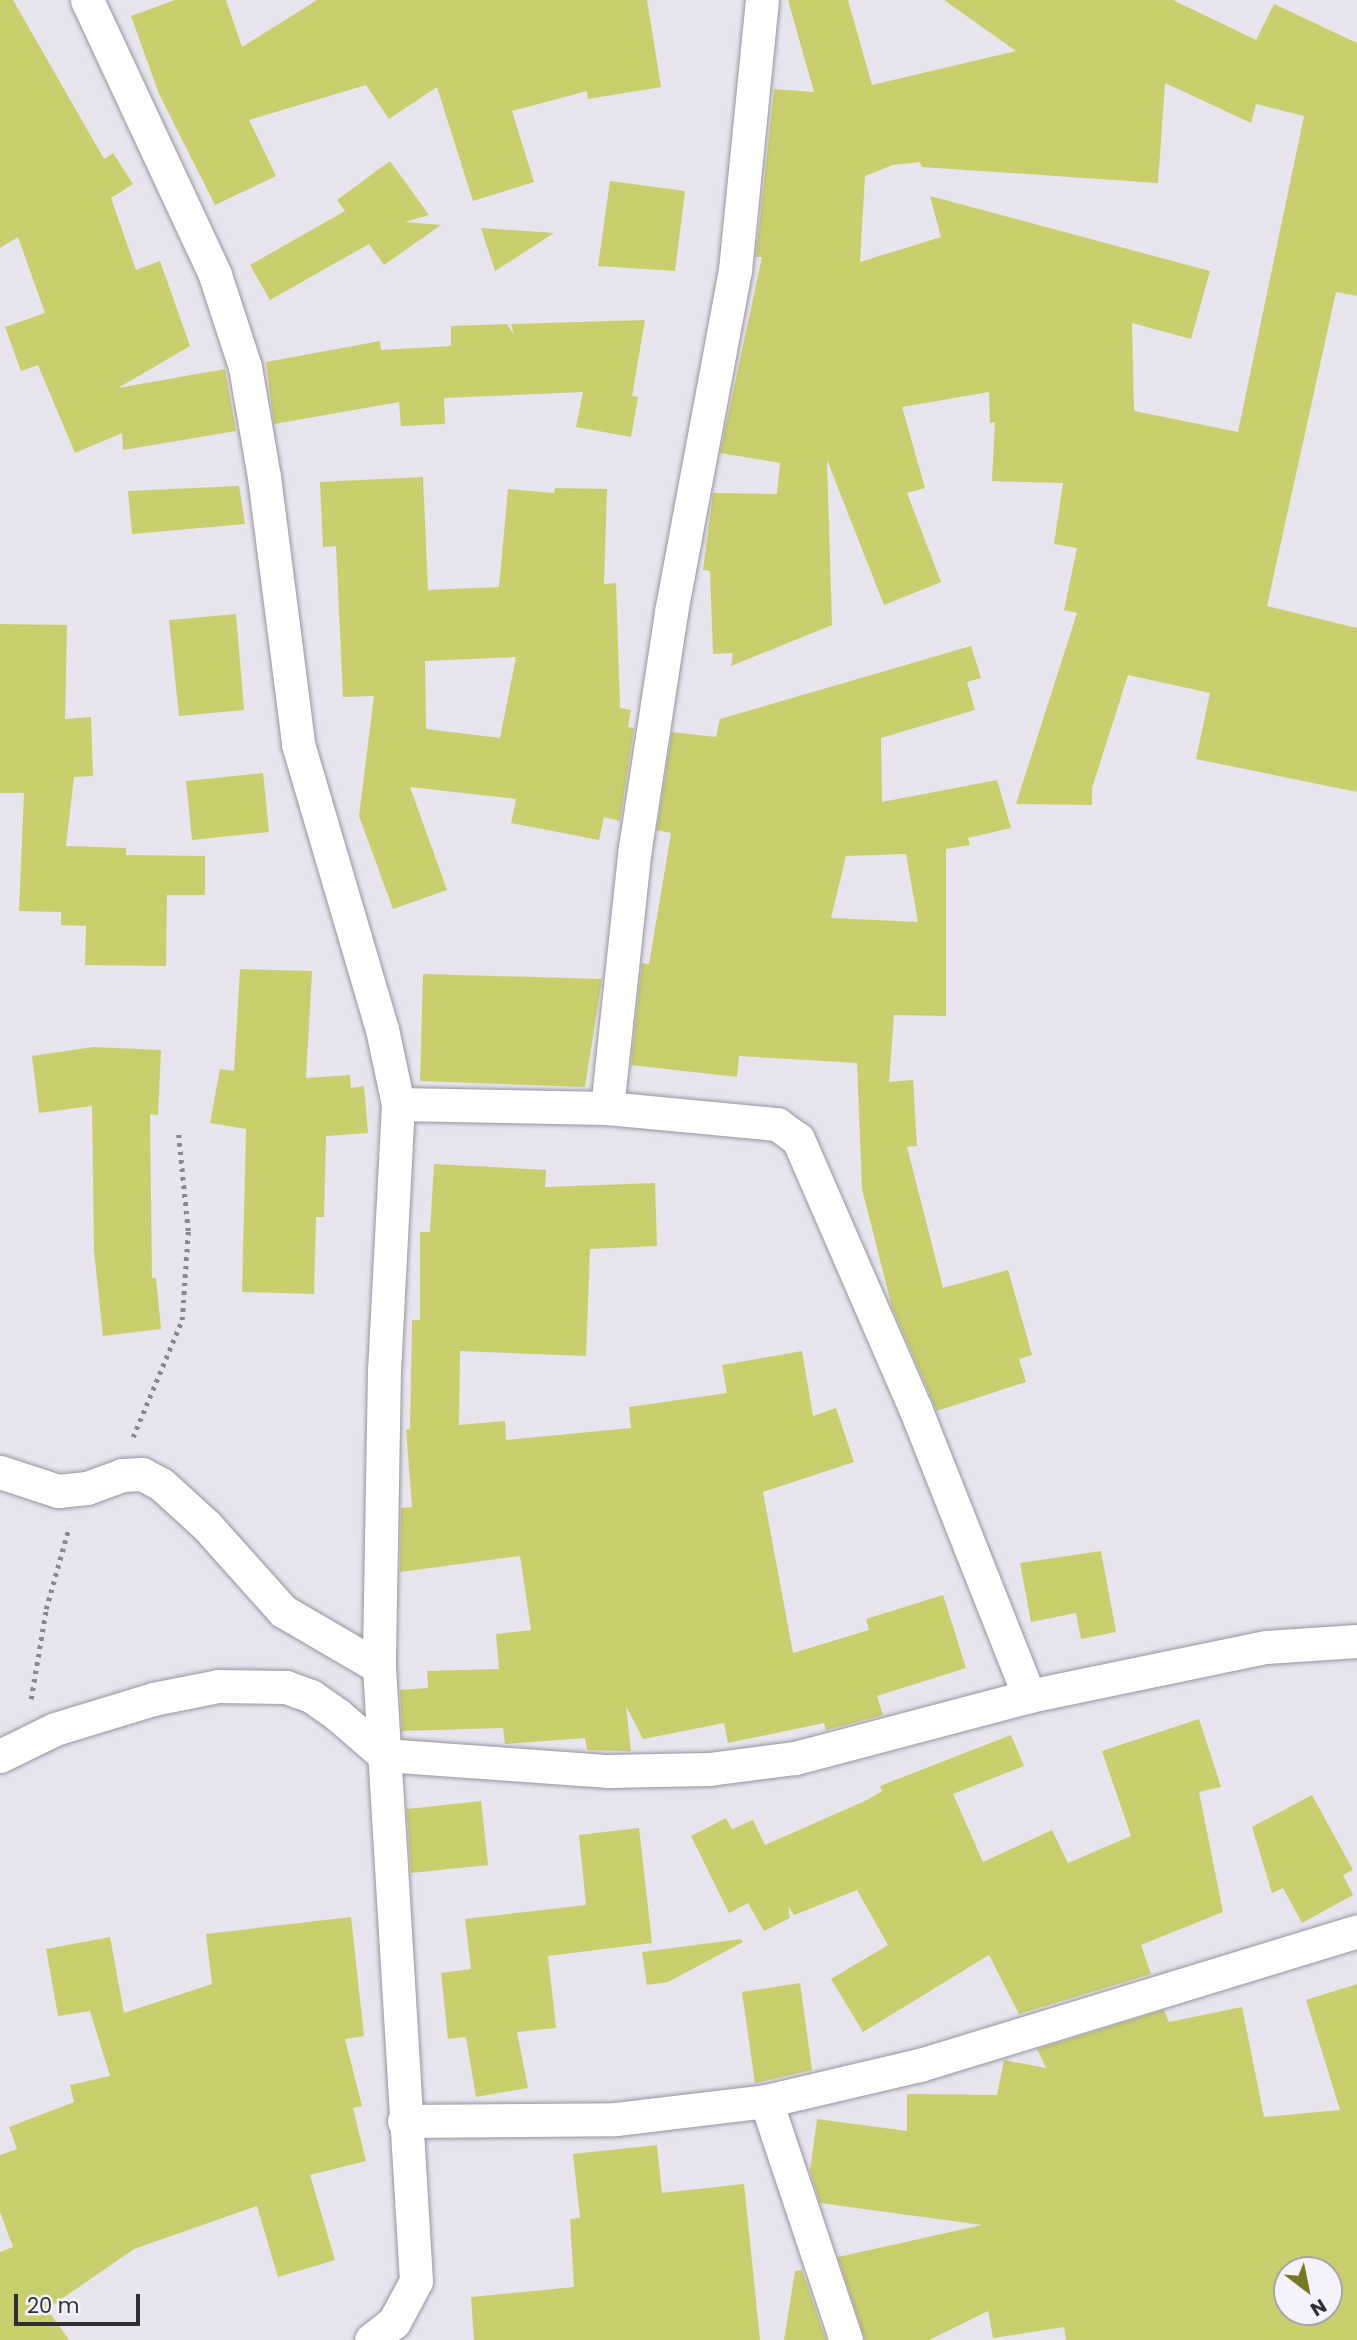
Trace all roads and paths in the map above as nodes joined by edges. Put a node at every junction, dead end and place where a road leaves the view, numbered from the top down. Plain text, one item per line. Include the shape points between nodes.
1 (87, 0) edge
2 (762, 0) edge
3 (398, 1104) junction
4 (607, 1108) junction
5 (178, 1130) dead end
6 (0, 1472) edge
7 (122, 1475) junction
8 (87, 1488) junction
9 (1357, 1642) edge
10 (379, 1667) junction
11 (1029, 1696) junction
12 (13, 1749) edge
13 (384, 1755) junction
14 (1357, 1931) edge
15 (766, 2101) junction
16 (404, 2121) junction
17 (371, 2340) edge
18 (846, 2340) edge

1 - 3 street via 215,275 245,367 264,477 298,744 382,1029
2 - 4 street via 735,270 668,625 635,848
3 - 4 street
3 - 10 street via 384,1369
4 - 11 street via 777,1125 798,1139 915,1408
5 - 7 path via 188,1231 182,1320 135,1430
6 - 8 street via 58,1491
7 - 8 street
7 - 10 street via 142,1475 161,1484 207,1526 283,1611
8 - 12 path via 55,1566
9 - 11 street via 1266,1647
10 - 13 street
11 - 13 street via 795,1758 709,1769 608,1770
12 - 13 street via 55,1729 153,1699 218,1686 286,1687 312,1696
13 - 16 street
14 - 15 street via 932,2062
15 - 16 street via 616,2119
15 - 18 street
16 - 17 street via 414,2193 416,2281 394,2322

